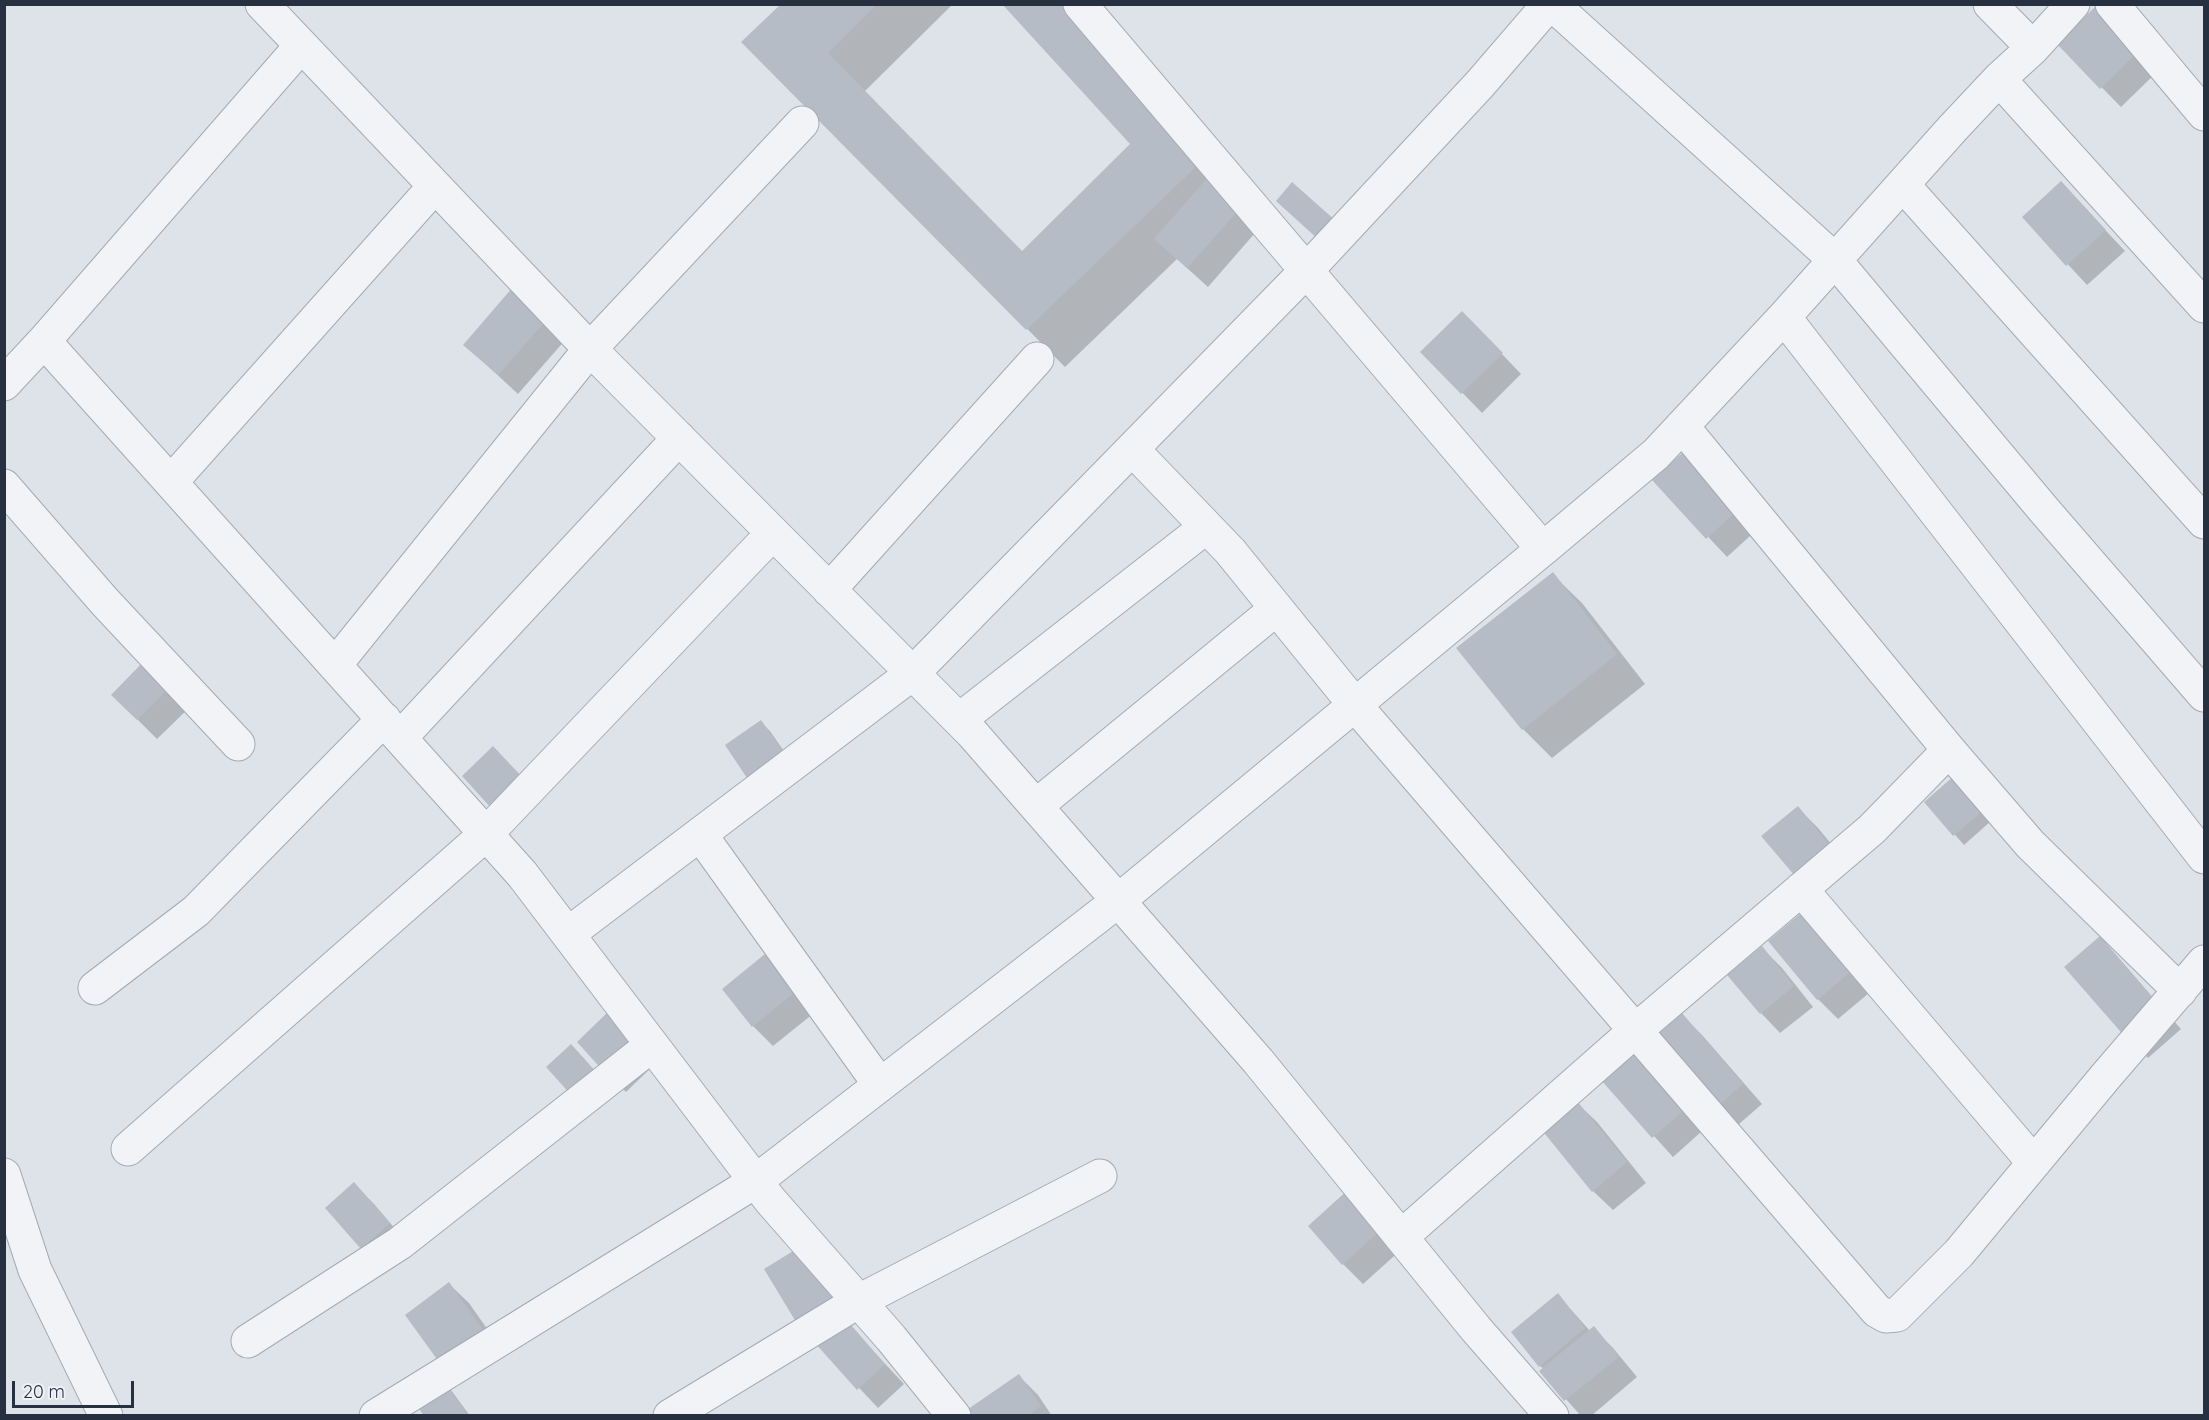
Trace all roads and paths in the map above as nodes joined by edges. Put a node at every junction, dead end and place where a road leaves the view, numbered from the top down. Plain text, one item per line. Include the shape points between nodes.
1 (262, 4) edge
2 (1080, 4) edge
3 (1550, 4) edge
4 (1990, 4) edge
5 (2073, 4) edge
6 (2112, 4) edge
7 (301, 46) junction
8 (2033, 48) junction
9 (1999, 79) junction
10 (2205, 114) edge
11 (802, 123) dead end
12 (1903, 185) junction
13 (435, 186) junction
14 (1834, 258) junction
15 (1306, 271) junction
16 (2205, 306) edge
17 (1784, 317) junction
18 (44, 341) junction
19 (590, 349) junction
20 (1037, 359) dead end
21 (4, 384) edge
22 (1682, 426) junction
23 (679, 438) junction
24 (1132, 449) junction
25 (171, 482) junction
26 (4, 486) edge
27 (2205, 522) edge
28 (1206, 527) junction
29 (772, 534) junction
30 (1543, 549) junction
31 (829, 590) junction
32 (1276, 609) junction
33 (335, 665) junction
34 (913, 673) junction
35 (2205, 695) edge
36 (1354, 705) junction
37 (959, 720) junction
38 (392, 729) junction
39 (238, 744) dead end
40 (1949, 750) junction
41 (1036, 806) junction
42 (486, 834) junction
43 (700, 834) junction
44 (2205, 857) edge
45 (1801, 890) junction
46 (1118, 900) junction
47 (568, 934) junction
48 (2205, 962) edge
49 (95, 988) dead end
50 (2180, 991) junction
51 (1636, 1030) junction
52 (652, 1045) junction
53 (880, 1085) junction
54 (128, 1149) dead end
55 (2034, 1163) junction
56 (4, 1175) edge
57 (1100, 1176) dead end
58 (756, 1181) junction
59 (11, 1228) edge
60 (1401, 1237) junction
61 (859, 1301) junction
62 (248, 1341) dead end
63 (106, 1416) edge
64 (376, 1416) edge
65 (670, 1416) edge
66 (954, 1416) edge
67 (1552, 1416) edge

1 - 7 street
2 - 15 street
3 - 14 street
3 - 15 street
4 - 8 street
5 - 8 street
6 - 10 street
7 - 13 street
7 - 18 street
8 - 9 street
9 - 12 street
9 - 16 street
11 - 19 street
12 - 14 street
12 - 27 street
13 - 19 street
13 - 25 street
14 - 17 street
14 - 35 street via 2044,510
15 - 24 street
15 - 30 street
17 - 22 street
17 - 44 street
18 - 21 street
18 - 25 street
19 - 23 street
19 - 33 street
20 - 31 street
22 - 30 street via 1656,454
22 - 40 street
23 - 29 street
23 - 38 street
24 - 28 street
24 - 34 street
25 - 33 street
26 - 39 street via 105,602
28 - 32 street
28 - 37 street
29 - 31 street
29 - 42 street
30 - 36 street
31 - 34 street
32 - 36 street
32 - 41 street
33 - 38 street
34 - 37 street
34 - 43 street
36 - 46 street
36 - 51 street
37 - 41 street
38 - 42 street
38 - 49 street via 196,911
40 - 45 street via 1872,829
40 - 50 street via 2030,844
41 - 46 street
42 - 47 street
42 - 54 street
43 - 47 street
43 - 53 street
45 - 51 street
45 - 55 street
46 - 53 street
46 - 60 street via 1258,1061
47 - 52 street
48 - 50 street
50 - 55 street
51 - 55 street via 1877,1311 1886,1316 1897,1315 1959,1253
51 - 60 street
52 - 58 street
52 - 62 street via 400,1243
53 - 58 street
56 - 59 street
57 - 61 street
58 - 61 street
58 - 64 street
59 - 63 street
60 - 67 street
61 - 65 street
61 - 66 street

